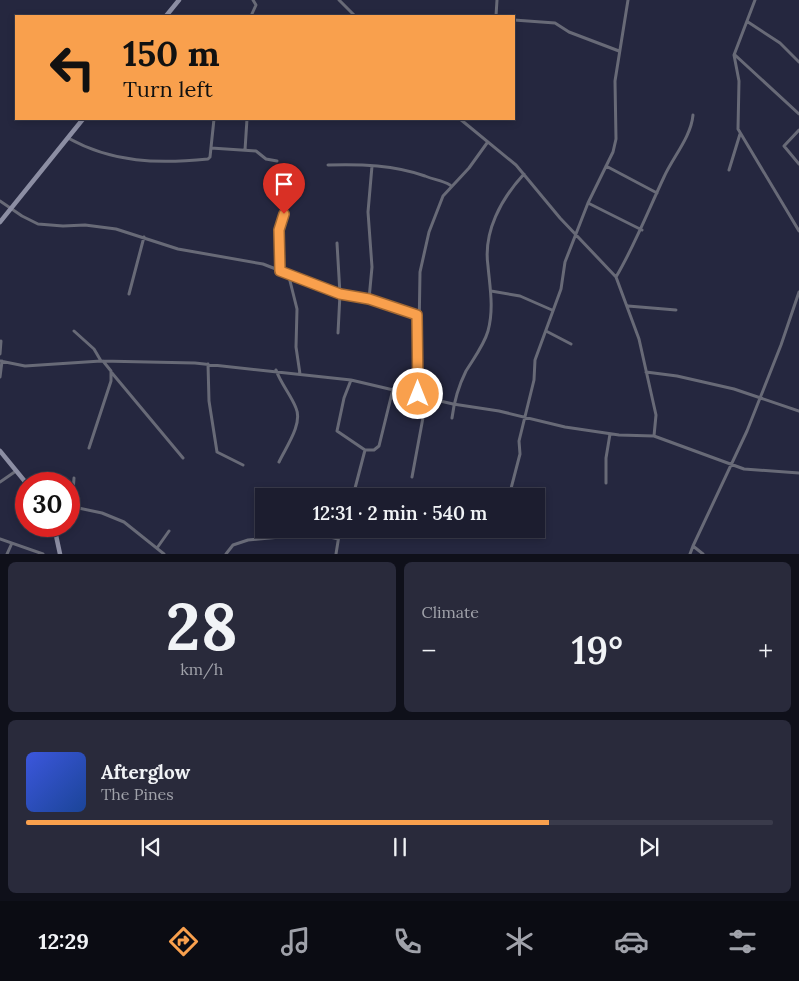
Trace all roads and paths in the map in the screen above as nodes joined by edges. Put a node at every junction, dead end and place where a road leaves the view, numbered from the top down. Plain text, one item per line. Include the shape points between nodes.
1 (179, 0) edge
2 (253, 0) edge
3 (339, 0) edge
4 (497, 0) edge
5 (628, 0) edge
6 (755, 0) edge
7 (167, 15) edge
8 (251, 15) edge
9 (354, 15) edge
10 (496, 15) edge
11 (515, 20) edge
12 (748, 22) junction
13 (619, 51) junction
14 (734, 54) junction
15 (799, 62) edge
16 (799, 114) edge
17 (693, 116) dead end
18 (82, 120) edge
19 (214, 120) edge
20 (247, 120) edge
21 (461, 120) edge
22 (799, 130) edge
23 (740, 133) junction
24 (67, 138) junction
25 (487, 142) junction
26 (211, 148) junction
27 (246, 150) junction
28 (278, 161) dead end
29 (799, 164) edge
30 (328, 165) dead end
31 (372, 166) junction
32 (606, 166) junction
33 (729, 170) dead end
34 (524, 174) junction
35 (450, 185) junction
36 (657, 193) junction
37 (287, 199) dead end
38 (0, 201) edge
39 (588, 203) junction
40 (11, 209) junction
41 (0, 222) edge
42 (642, 230) junction
43 (799, 231) edge
44 (575, 233) junction
45 (144, 238) junction
46 (337, 243) dead end
47 (280, 271) junction
48 (288, 273) junction
49 (616, 277) junction
50 (491, 291) junction
51 (799, 292) edge
52 (128, 294) dead end
53 (340, 294) junction
54 (369, 299) junction
55 (628, 306) junction
56 (553, 310) junction
57 (676, 310) dead end
58 (417, 315) junction
59 (74, 331) dead end
60 (546, 331) junction
61 (338, 333) dead end
62 (1, 341) edge
63 (571, 344) dead end
64 (0, 354) edge
65 (1, 361) edge
66 (102, 361) junction
67 (208, 364) junction
68 (276, 370) junction
69 (646, 372) junction
70 (112, 373) junction
71 (300, 374) junction
72 (0, 377) edge
73 (351, 380) junction
74 (393, 389) junction
75 (418, 394) junction
76 (427, 396) junction
77 (760, 397) junction
78 (454, 404) junction
79 (799, 411) edge
80 (525, 417) junction
81 (452, 418) dead end
82 (610, 434) junction
83 (654, 436) junction
84 (89, 448) dead end
85 (365, 450) junction
86 (0, 451) edge
87 (183, 458) dead end
88 (279, 462) dead end
89 (243, 465) dead end
90 (733, 465) junction
91 (16, 470) joint
92 (799, 474) edge
93 (412, 477) dead end
94 (0, 482) edge
95 (606, 483) dead end
96 (355, 488) edge
97 (511, 488) edge
98 (80, 508) edge
99 (169, 531) dead end
100 (56, 537) edge
101 (0, 539) edge
102 (338, 539) joint
103 (12, 543) junction
104 (693, 546) junction
105 (157, 548) junction
106 (164, 553) edge
107 (8, 554) edge
108 (43, 554) edge
109 (60, 554) edge
110 (226, 554) edge
111 (336, 554) edge
112 (690, 554) edge
113 (704, 554) edge

1 - 7 main road
2 - 8 street via 256,5
3 - 9 street
4 - 10 street
5 - 13 street
6 - 12 street
11 - 13 street via 555,23
12 - 14 street
12 - 15 street via 780,43
13 - 32 street via 614,96 615,143
14 - 16 street
14 - 23 street
17 - 36 street via 692,128
18 - 24 main road
19 - 26 street
20 - 27 street
21 - 25 street
22 - 29 street via 784,146
23 - 33 street
23 - 43 street
24 - 26 street via 102,154 138,162 208,159
24 - 40 main road
25 - 34 street
25 - 35 street via 469,168
26 - 27 street
27 - 28 street
30 - 31 street
31 - 35 street via 415,172
31 - 54 street via 368,212 372,267
32 - 36 street
32 - 39 street
34 - 44 street
34 - 50 street via 506,197 489,230 486,252
35 - 58 street via 438,204 429,232 420,272
36 - 42 street
37 - 47 street via 279,230
38 - 40 street
39 - 42 street
39 - 44 street
40 - 41 main road
40 - 45 street via 46,226 98,226
42 - 49 street
44 - 49 street
44 - 56 street
45 - 47 street
45 - 52 street
46 - 53 street
47 - 48 street
48 - 53 street
48 - 71 street via 297,309 296,347
49 - 55 street
50 - 56 street via 520,296
50 - 78 street via 488,330 464,375
51 - 77 street
53 - 54 street
53 - 61 street
54 - 58 street
55 - 57 street
55 - 69 street
56 - 60 street
58 - 75 street
59 - 66 street
60 - 63 street
60 - 80 street via 535,360
62 - 64 street
65 - 66 street via 24,366
65 - 72 street
66 - 67 street
66 - 70 street
67 - 68 street
67 - 89 street via 209,401 217,452
68 - 71 street
68 - 88 street via 298,417
69 - 77 street via 677,376
69 - 83 street via 656,415
70 - 84 street
70 - 87 street
71 - 73 street
73 - 74 street
73 - 85 street via 337,431
74 - 75 street
74 - 85 street via 379,446
75 - 76 street
76 - 78 street
76 - 93 street
77 - 79 street
77 - 90 street
78 - 80 street
78 - 81 street
80 - 82 street
80 - 97 street
82 - 83 street
82 - 95 street
83 - 90 street
85 - 96 street
86 - 91 main road
90 - 92 street
90 - 104 street
91 - 94 street
98 - 105 street via 124,522
99 - 105 street
100 - 109 main road
101 - 103 street
102 - 110 street via 307,531 291,536 248,540 233,545
102 - 111 street
103 - 107 street
103 - 108 street
104 - 112 street
104 - 113 street
105 - 106 street

